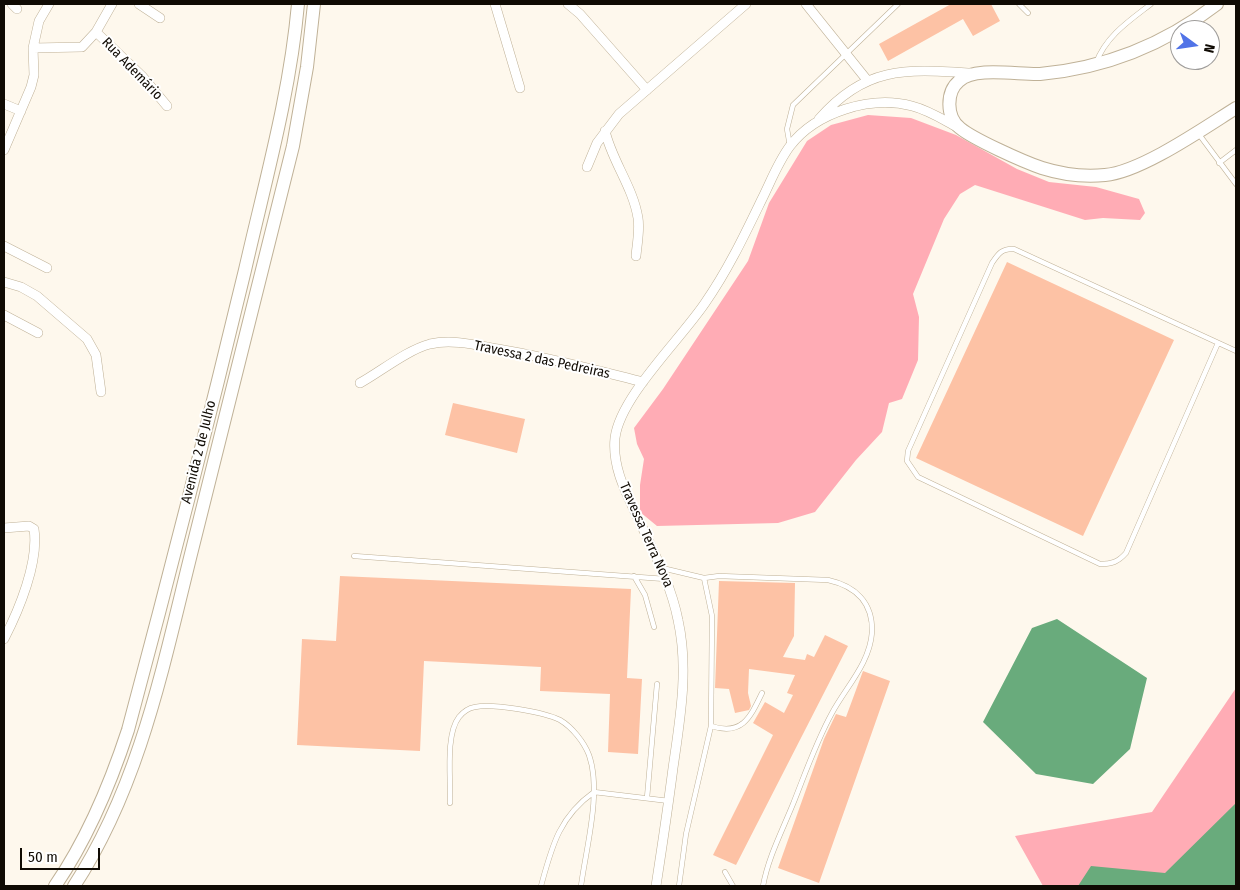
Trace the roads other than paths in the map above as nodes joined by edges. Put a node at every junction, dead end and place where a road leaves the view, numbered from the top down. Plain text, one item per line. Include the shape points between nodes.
1 (50, 4) edge
2 (112, 4) edge
3 (139, 4) edge
4 (298, 4) edge
5 (314, 4) edge
6 (494, 4) edge
7 (568, 4) edge
8 (746, 4) edge
9 (806, 4) edge
10 (898, 4) edge
11 (1018, 4) edge
12 (1150, 4) edge
13 (1217, 4) edge
14 (1028, 14) dead end
15 (160, 18) dead end
16 (96, 32) junction
17 (33, 48) junction
18 (846, 54) junction
19 (1094, 66) junction
20 (970, 73) junction
21 (867, 80) junction
22 (520, 88) dead end
23 (647, 90) junction
24 (4, 104) edge
25 (167, 106) dead end
26 (1236, 108) edge
27 (21, 112) junction
28 (816, 123) junction
29 (959, 128) junction
30 (605, 131) junction
31 (1197, 132) junction
32 (790, 146) junction
33 (4, 150) edge
34 (1236, 150) edge
35 (1219, 163) junction
36 (587, 167) dead end
37 (1236, 184) edge
38 (4, 246) edge
39 (636, 256) dead end
40 (46, 268) dead end
41 (4, 282) edge
42 (4, 316) edge
43 (38, 333) dead end
44 (1218, 343) junction
45 (1236, 351) edge
46 (643, 382) junction
47 (360, 383) dead end
48 (101, 392) dead end
49 (4, 528) edge
50 (354, 556) dead end
51 (661, 568) junction
52 (634, 576) junction
53 (704, 578) junction
54 (666, 579) junction
55 (654, 628) dead end
56 (4, 640) edge
57 (657, 684) dead end
58 (762, 693) dead end
59 (711, 726) junction
60 (594, 792) junction
61 (647, 798) junction
62 (668, 801) junction
63 (450, 802) dead end
64 (725, 872) dead end
65 (55, 886) edge
66 (74, 886) edge
67 (541, 886) edge
68 (581, 886) edge
69 (656, 886) edge
70 (679, 886) edge
71 (734, 886) edge
72 (763, 886) edge

1 - 17 street via 40,21
2 - 16 street
3 - 15 street
4 - 65 main road, Avenida 2 de Julho via 287,84 260,204 128,730 116,769 92,822
5 - 66 main road, Avenida 2 de Julho via 293,146 168,645 128,781 106,832
6 - 22 street
7 - 23 street
8 - 23 street
9 - 18 street
10 - 18 lane
11 - 14 lane
12 - 19 lane via 1104,45
13 - 19 main road via 1154,44
16 - 17 street via 82,47
16 - 25 street, Rua Ademário via 142,76
17 - 27 street via 34,75
18 - 21 street
18 - 32 lane via 793,105 787,129
19 - 20 main road via 1038,74
20 - 21 street via 906,72
20 - 29 main road via 955,84 949,100 950,111
21 - 28 street via 840,97
23 - 30 street
24 - 27 street
26 - 31 main road
27 - 33 street
28 - 29 street via 841,111 880,103 911,106
28 - 32 street, Travessa Terra Nova
29 - 31 main road via 1042,168 1078,175 1106,175 1131,169
30 - 36 street
30 - 39 street via 613,158 633,198 638,220
31 - 35 lane
32 - 46 street, Travessa Terra Nova via 718,283
34 - 35 lane
35 - 37 lane
38 - 40 street
41 - 48 street via 38,296 87,339 96,355
42 - 43 street
44 - 44 lane via 1006,248 992,263 908,451 907,461 918,477 1100,564 1110,564 1126,553
44 - 45 lane
46 - 47 street, Travessa 2 das Pedreiras via 532,355 465,343 441,343 411,352
46 - 51 street, Travessa Terra Nova via 621,415 615,436 615,456 623,488
49 - 56 street via 29,526 34,529 35,544 20,603
50 - 52 lane
51 - 53 lane
51 - 54 street, Travessa Terra Nova
52 - 54 lane
52 - 55 lane via 645,595
53 - 59 lane via 712,616
53 - 72 lane via 828,580 853,589 862,596 870,610 870,645 859,672 832,712 818,741 770,860
54 - 62 street, Travessa Terra Nova via 678,617 684,664 681,718
57 - 61 lane
58 - 59 lane via 750,718 738,727 724,730
59 - 70 lane via 686,834
60 - 61 lane
60 - 63 lane via 584,744 562,721 520,710 476,707 466,710 458,718 453,731
60 - 67 lane via 576,805 554,841
60 - 68 lane
61 - 62 lane
62 - 69 street, Travessa Terra Nova
64 - 71 lane

